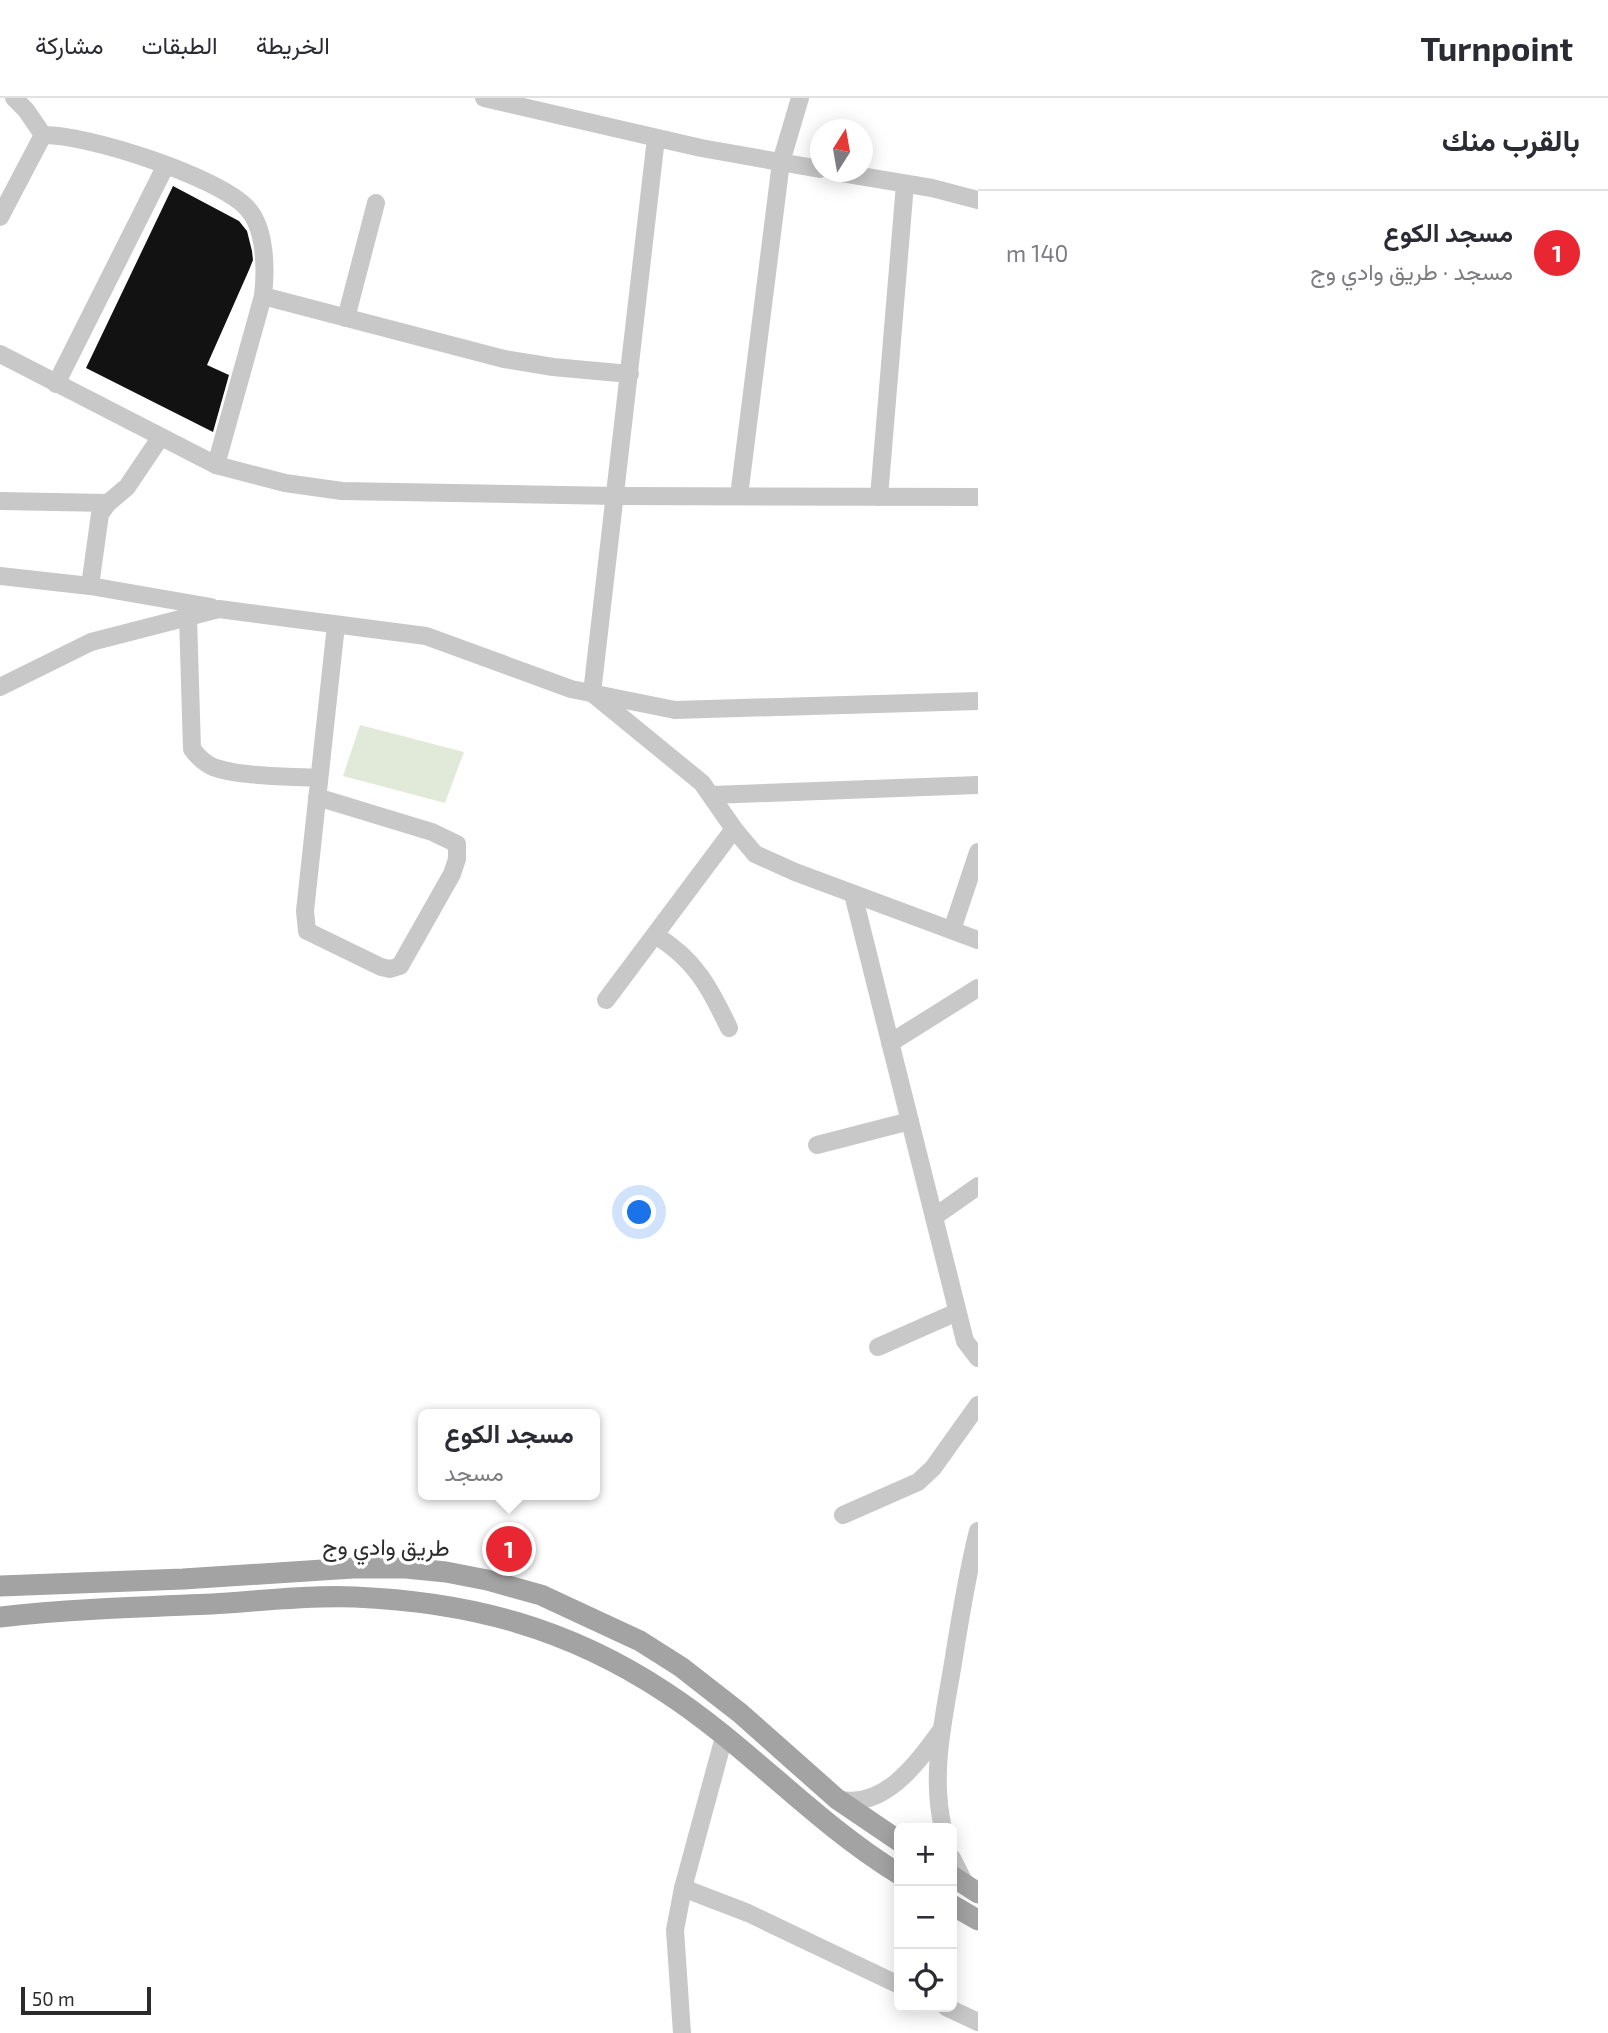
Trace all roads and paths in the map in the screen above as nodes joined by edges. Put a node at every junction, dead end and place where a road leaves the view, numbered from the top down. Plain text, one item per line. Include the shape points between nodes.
1 (14, 98) edge
2 (484, 98) edge
3 (800, 98) edge
4 (43, 135) junction
5 (656, 138) junction
6 (781, 162) junction
7 (165, 167) junction
8 (810, 167) edge
9 (873, 178) edge
10 (905, 184) junction
11 (978, 200) edge
12 (376, 203) dead end
13 (0, 217) edge
14 (263, 296) junction
15 (346, 318) junction
16 (0, 354) edge
17 (630, 374) junction
18 (56, 384) junction
19 (160, 438) junction
20 (216, 465) junction
21 (616, 496) junction
22 (738, 496) junction
23 (879, 497) junction
24 (978, 497) edge
25 (0, 501) edge
26 (108, 503) junction
27 (0, 576) edge
28 (90, 586) junction
29 (219, 609) junction
30 (188, 617) junction
31 (336, 625) junction
32 (0, 687) edge
33 (592, 693) junction
34 (978, 701) edge
35 (319, 779) junction
36 (978, 785) edge
37 (712, 795) junction
38 (317, 797) junction
39 (734, 829) junction
40 (978, 852) edge
41 (853, 894) junction
42 (952, 930) junction
43 (655, 935) junction
44 (978, 940) edge
45 (978, 988) edge
46 (606, 1000) dead end
47 (729, 1028) dead end
48 (890, 1043) junction
49 (910, 1121) junction
50 (817, 1144) dead end
51 (978, 1186) edge
52 (934, 1217) junction
53 (957, 1312) junction
54 (878, 1347) dead end
55 (978, 1358) edge
56 (978, 1405) edge
57 (843, 1516) dead end
58 (978, 1531) edge
59 (0, 1586) edge
60 (0, 1617) edge
61 (942, 1729) junction
62 (724, 1737) junction
63 (836, 1799) junction
64 (942, 1823) edge
65 (894, 1838) edge
66 (957, 1868) edge
67 (894, 1870) edge
68 (965, 1885) edge
69 (683, 1888) junction
70 (957, 1909) edge
71 (978, 1920) edge
72 (894, 1982) edge
73 (957, 2012) edge
74 (978, 2022) edge
75 (682, 2033) edge

1 - 4 street
2 - 5 street
3 - 6 street
4 - 7 street via 97,144
4 - 13 street
5 - 6 street
5 - 17 street
6 - 8 street
6 - 22 street
7 - 14 street via 226,192 249,209 262,238
7 - 18 street
9 - 10 street
10 - 11 street
10 - 23 street
12 - 15 street
14 - 15 street
14 - 20 street
15 - 17 street via 504,359
16 - 18 street
17 - 21 street
18 - 19 street
19 - 20 street
19 - 26 street via 127,487
20 - 21 street via 285,483 342,491
21 - 22 street
21 - 33 street
22 - 23 street
23 - 24 street
25 - 26 street
26 - 28 street via 97,526
27 - 28 street
28 - 29 street
29 - 30 street
29 - 31 street
30 - 32 street via 91,642
30 - 35 street via 192,749 198,758 239,772
31 - 33 street via 426,636
31 - 35 street
33 - 34 street via 675,710
33 - 37 street
35 - 38 street
36 - 37 street
37 - 39 street
38 - 38 street via 307,931 381,967 400,966 452,874 457,844
39 - 41 street via 755,854
39 - 43 street
40 - 42 street
41 - 42 street
41 - 48 street
42 - 44 street
43 - 46 street
43 - 47 street via 674,946 702,977
45 - 48 street
48 - 49 street
49 - 50 street
49 - 52 street
51 - 52 street
52 - 53 street
53 - 54 street
53 - 55 street via 965,1341
56 - 57 street via 918,1482
58 - 61 street
59 - 63 main road, طريق وادي وج via 353,1568 406,1568 487,1580 554,1600 640,1641 740,1713
60 - 62 main road via 352,1597 439,1604 496,1616 580,1645 639,1675
61 - 63 street via 914,1767 888,1789 867,1799
61 - 64 street via 936,1784
62 - 67 main road via 821,1818
62 - 69 street
63 - 65 main road, طريق وادي وج
66 - 68 street
69 - 72 street via 748,1913
69 - 75 street via 675,1930
70 - 71 main road
73 - 74 street

